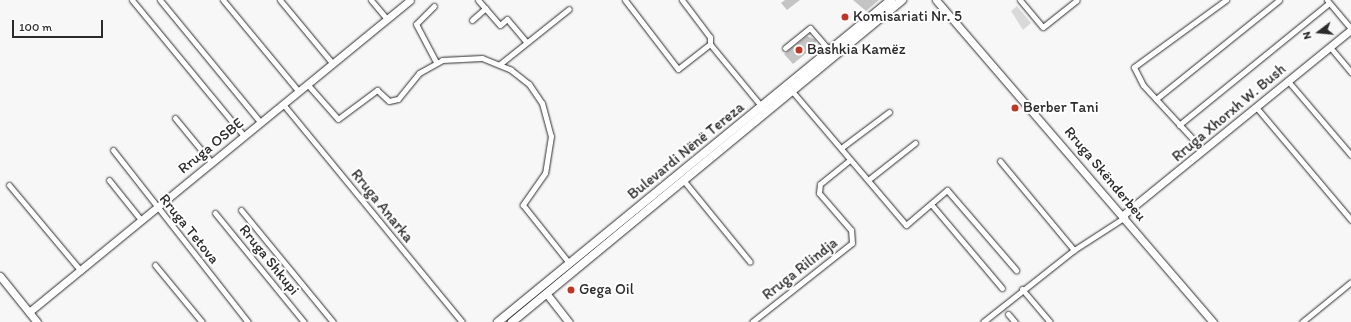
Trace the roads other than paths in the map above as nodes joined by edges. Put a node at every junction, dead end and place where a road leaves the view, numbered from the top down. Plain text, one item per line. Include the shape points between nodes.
1 (132, 0) edge
2 (160, 0) edge
3 (223, 0) edge
4 (280, 0) edge
5 (371, 0) edge
6 (410, 0) edge
7 (478, 0) edge
8 (625, 0) edge
9 (682, 0) edge
10 (891, 0) edge
11 (902, 0) edge
12 (936, 0) edge
13 (941, 0) edge
14 (1020, 0) edge
15 (1077, 0) edge
16 (1226, 0) edge
17 (1279, 0) edge
18 (1328, 2) edge
19 (434, 6) dead end
20 (486, 8) junction
21 (946, 8) junction
22 (569, 9) dead end
23 (387, 19) junction
24 (472, 20) dead end
25 (1351, 29) edge
26 (526, 42) junction
27 (710, 44) junction
28 (1330, 47) junction
29 (785, 48) dead end
30 (830, 51) junction
31 (436, 62) junction
32 (333, 64) junction
33 (500, 64) junction
34 (1351, 72) edge
35 (1288, 81) junction
36 (308, 85) junction
37 (790, 88) junction
38 (299, 92) junction
39 (1156, 99) junction
40 (283, 104) junction
41 (762, 107) junction
42 (1256, 107) junction
43 (889, 112) dead end
44 (175, 118) dead end
45 (261, 123) junction
46 (1179, 125) junction
47 (244, 136) junction
48 (915, 143) dead end
49 (841, 148) junction
50 (113, 150) dead end
51 (1203, 150) junction
52 (1351, 155) edge
53 (850, 160) junction
54 (1000, 161) dead end
55 (212, 163) junction
56 (109, 180) dead end
57 (684, 180) junction
58 (868, 180) junction
59 (9, 185) dead end
60 (931, 204) junction
61 (156, 208) junction
62 (241, 210) dead end
63 (216, 213) dead end
64 (1124, 216) junction
65 (141, 220) junction
66 (1351, 220) edge
67 (1074, 250) junction
68 (750, 262) dead end
69 (570, 264) junction
70 (155, 265) dead end
71 (1016, 270) dead end
72 (81, 271) junction
73 (0, 276) edge
74 (1351, 282) edge
75 (1002, 288) dead end
76 (1022, 289) junction
77 (546, 294) junction
78 (29, 312) junction
79 (1008, 314) dead end
80 (36, 322) edge
81 (202, 322) edge
82 (248, 322) edge
83 (304, 322) edge
84 (333, 322) edge
85 (462, 322) edge
86 (498, 322) edge
87 (512, 322) edge
88 (569, 322) edge
89 (752, 322) edge
90 (983, 322) edge
91 (1015, 322) edge
92 (1050, 322) edge
93 (1213, 322) edge
94 (1302, 322) edge

1 - 47 street
2 - 45 street
3 - 38 street
4 - 32 street
5 - 23 street
6 - 23 street, Rruga OSBE
7 - 20 street
8 - 27 street via 678,69
9 - 27 street via 710,37
10 - 30 main road, Bulevardi Nënë Tereza
11 - 37 main road, Bulevardi Nënë Tereza
12 - 21 street, Rruga Skënderbeu
13 - 21 street, Rruga Skënderbeu
14 - 15 street via 1043,27
16 - 39 street via 1134,68
17 - 39 street
18 - 25 street
18 - 46 street
19 - 31 street via 416,24
20 - 24 street
20 - 26 street via 500,25 507,19
21 - 64 street, Rruga Skënderbeu
22 - 26 street
23 - 32 street, Rruga OSBE
25 - 28 street, Rruga Xhorxh W. Bush
26 - 33 street
27 - 41 street
28 - 34 street
28 - 35 street, Rruga Xhorxh W. Bush
29 - 30 street via 810,28
30 - 37 main road, Bulevardi Nënë Tereza
31 - 33 street via 471,58
31 - 36 street via 419,73 398,99 389,101 377,90 338,119
32 - 36 street, Rruga OSBE
33 - 69 street via 528,84 547,114 551,147 545,173 523,205
35 - 42 street, Rruga Xhorxh W. Bush
35 - 52 street
36 - 38 street, Rruga OSBE
37 - 41 main road, Bulevardi Nënë Tereza
37 - 49 street
37 - 57 main road, Bulevardi Nënë Tereza
38 - 40 street, Rruga OSBE
39 - 46 street
40 - 45 street, Rruga OSBE
40 - 85 street, Rruga Anarka
41 - 69 main road, Bulevardi Nënë Tereza
42 - 51 street, Rruga Xhorxh W. Bush
42 - 66 street
43 - 49 street
44 - 55 street
45 - 47 street, Rruga OSBE
46 - 51 street
47 - 55 street, Rruga OSBE
48 - 58 street
49 - 53 street
50 - 61 street, Rruga Tetova
51 - 64 street, Rruga Xhorxh W. Bush
53 - 58 street
53 - 89 street, Rruga Rilindja via 820,184 819,193 851,230 852,243
54 - 67 street
55 - 61 street, Rruga OSBE
56 - 65 street
57 - 68 street
57 - 77 main road, Bulevardi Nënë Tereza
58 - 60 street via 906,225
59 - 72 street
60 - 71 street via 949,191
60 - 75 street
61 - 65 street, Rruga OSBE
61 - 82 street, Rruga Tetova
62 - 84 street
63 - 83 street, Rruga Shkupi
64 - 67 street
64 - 93 street, Rruga Skënderbeu
65 - 72 street, Rruga OSBE
67 - 76 street
69 - 86 main road, Bulevardi Nënë Tereza
70 - 81 street
72 - 78 street, Rruga OSBE
73 - 78 street
74 - 94 street
76 - 90 street
76 - 92 street
77 - 87 main road, Bulevardi Nënë Tereza
77 - 88 street
78 - 80 street
79 - 91 street

